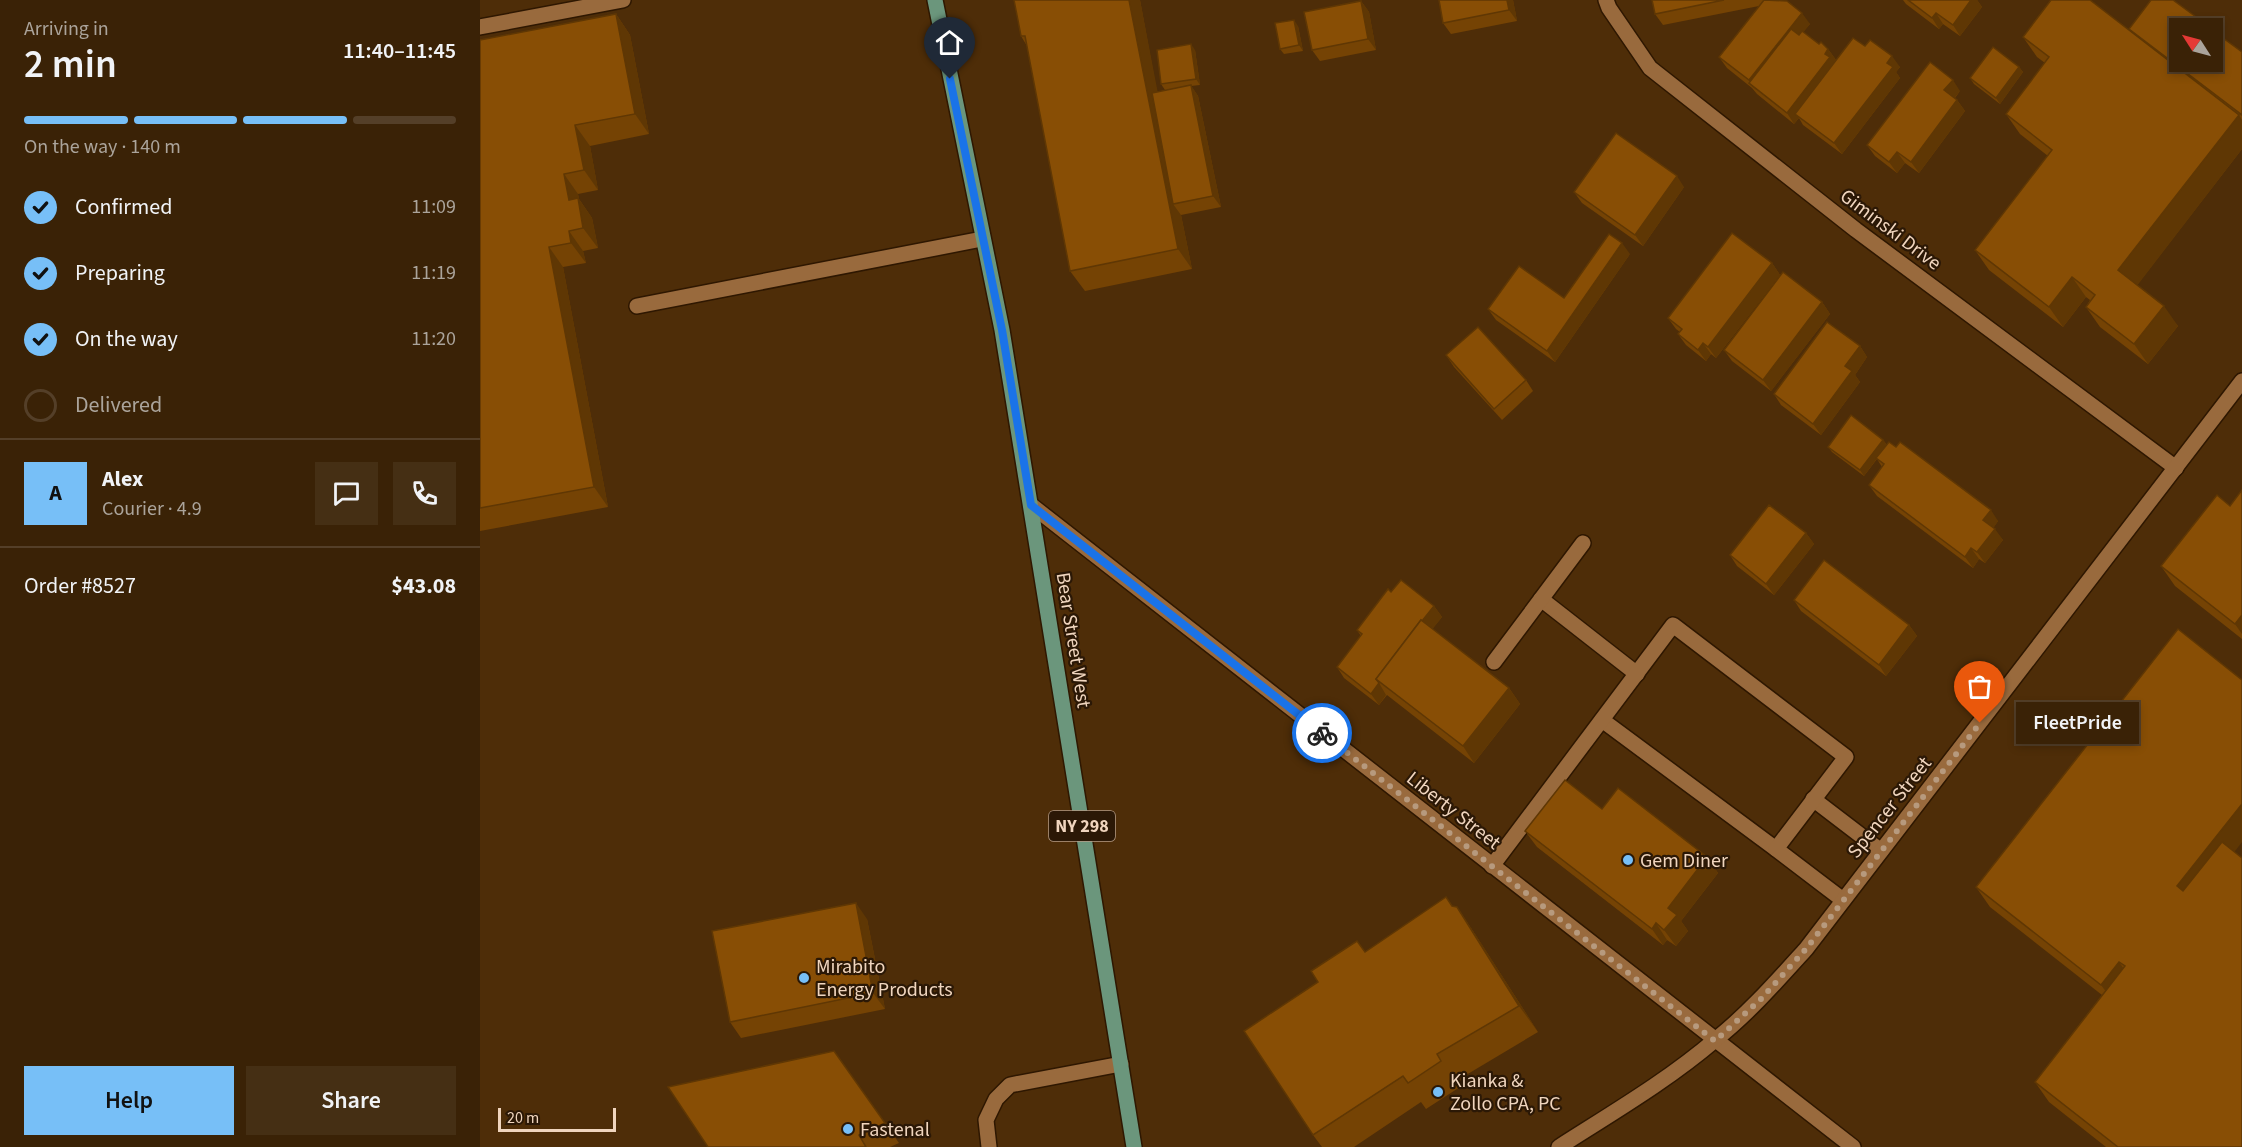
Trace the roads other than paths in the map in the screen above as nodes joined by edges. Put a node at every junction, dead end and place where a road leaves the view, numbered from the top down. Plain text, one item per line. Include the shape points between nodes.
1 (623, 0) edge
2 (935, 0) edge
3 (1606, 0) edge
4 (480, 27) edge
5 (982, 239) junction
6 (637, 306) dead end
7 (2242, 381) edge
8 (2176, 468) junction
9 (1031, 505) junction
10 (1583, 543) dead end
11 (1541, 599) junction
12 (1494, 662) dead end
13 (1637, 674) junction
14 (1602, 720) junction
15 (1813, 800) junction
16 (1776, 849) junction
17 (1881, 851) junction
18 (1492, 866) junction
19 (1843, 900) junction
20 (1715, 1041) junction
21 (1121, 1064) junction
22 (989, 1147) edge
23 (1134, 1147) edge
24 (1559, 1147) edge
25 (1853, 1147) edge

1 - 4 street
2 - 5 main road, Bear Street West / NY 298
3 - 8 street, Giminski Drive via 1650,68 1856,230
5 - 6 street
5 - 9 main road, Bear Street West / NY 298 via 1002,330
7 - 8 street, Spencer Street
8 - 17 street, Spencer Street
9 - 18 street, Liberty Street
9 - 21 main road, Bear Street West / NY 298
10 - 11 street
11 - 12 street
11 - 13 street
13 - 14 street
13 - 15 street via 1673,625 1846,757
14 - 16 street
14 - 18 street
15 - 16 street
15 - 17 street
16 - 19 street
17 - 19 street, Spencer Street
18 - 20 street, Liberty Street
19 - 20 street, Spencer Street via 1760,1000
20 - 24 street, Spencer Street via 1664,1080
20 - 25 street, Liberty Street
21 - 22 street via 1010,1084 996,1099 986,1120
21 - 23 main road, Bear Street West / NY 298

